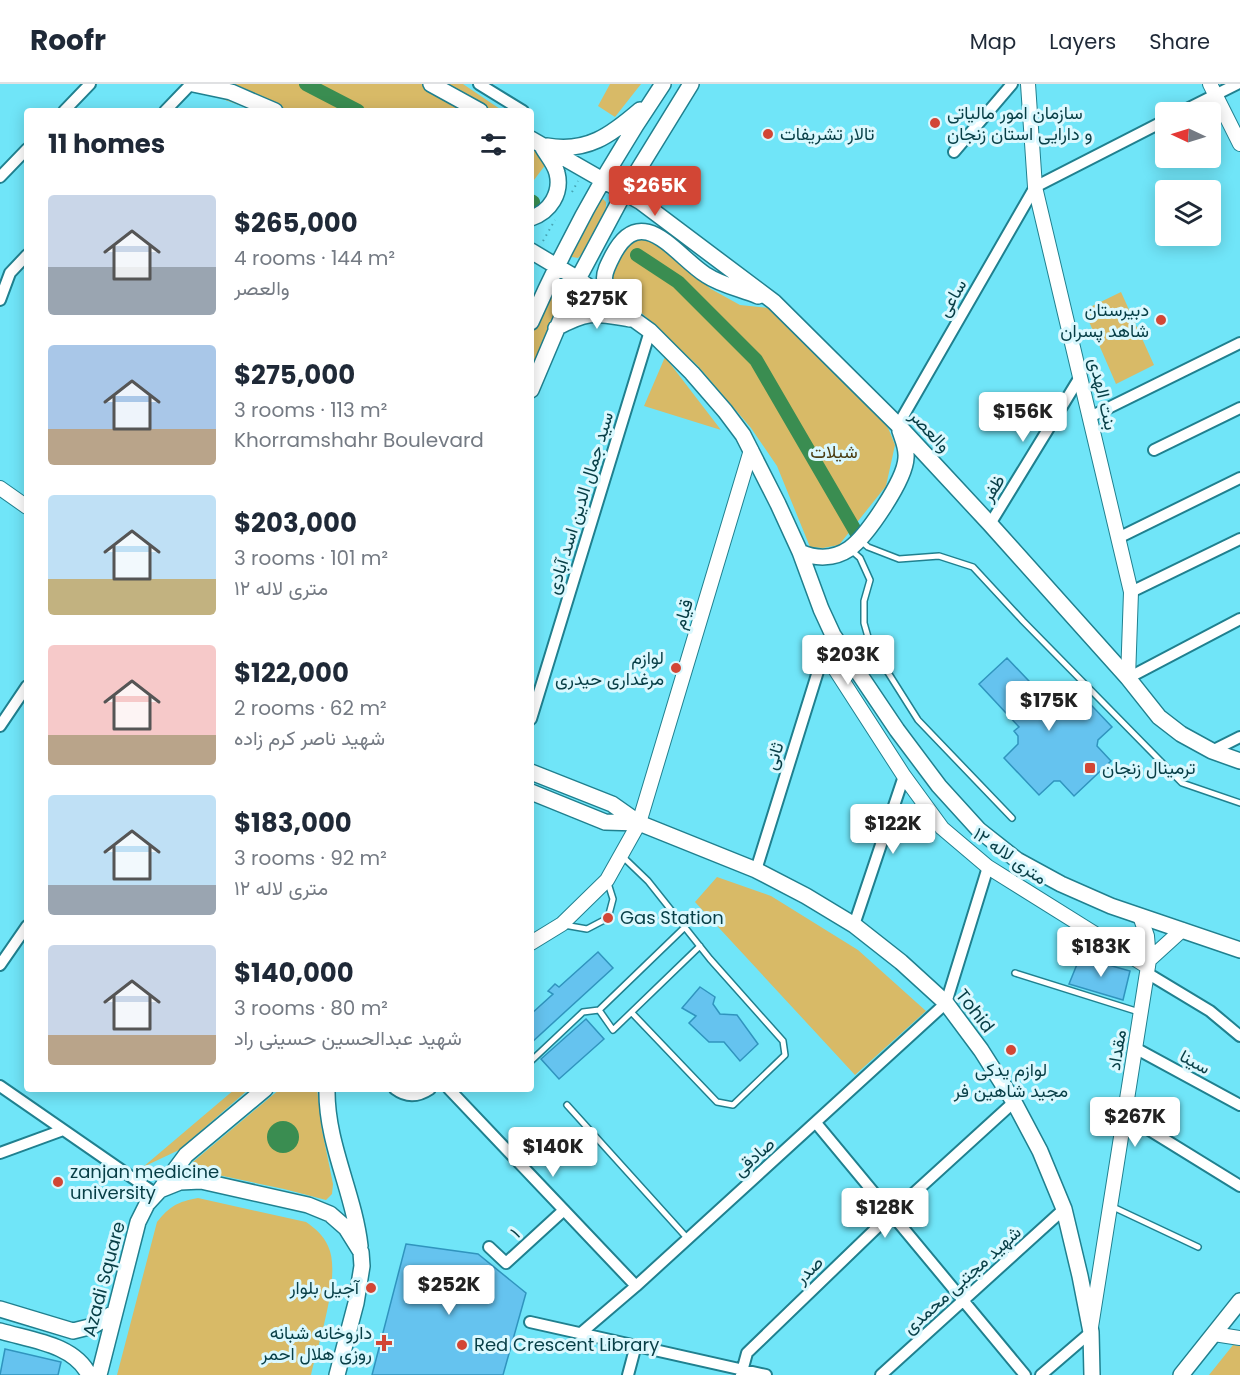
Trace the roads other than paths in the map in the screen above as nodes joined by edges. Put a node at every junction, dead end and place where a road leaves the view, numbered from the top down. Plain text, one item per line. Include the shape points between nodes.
1 (90, 84) edge
2 (192, 84) edge
3 (431, 84) edge
4 (663, 84) edge
5 (692, 84) edge
6 (1012, 84) edge
7 (1028, 84) edge
8 (1237, 84) edge
9 (485, 86) edge
10 (1213, 89) edge
11 (653, 99) junction
12 (1195, 102) edge
13 (67, 108) edge
14 (169, 108) edge
15 (268, 108) edge
16 (475, 108) edge
17 (518, 108) edge
18 (1155, 126) edge
19 (536, 142) edge
20 (1240, 144) edge
21 (24, 152) edge
22 (954, 152) dead end
23 (0, 177) edge
24 (602, 180) junction
25 (1035, 187) junction
26 (624, 193) junction
27 (534, 217) edge
28 (534, 253) edge
29 (24, 258) edge
30 (556, 265) junction
31 (578, 279) junction
32 (0, 300) edge
33 (774, 302) junction
34 (617, 306) junction
35 (534, 315) edge
36 (636, 320) junction
37 (556, 328) junction
38 (650, 331) junction
39 (1240, 343) edge
40 (1080, 377) junction
41 (534, 383) edge
42 (1240, 408) edge
43 (1090, 417) junction
44 (898, 424) junction
45 (751, 450) junction
46 (1154, 450) dead end
47 (1240, 478) edge
48 (0, 488) edge
49 (24, 503) edge
50 (990, 524) junction
51 (1118, 538) junction
52 (1240, 539) edge
53 (854, 544) junction
54 (800, 552) junction
55 (1131, 592) junction
56 (1239, 621) edge
57 (824, 652) joint
58 (1128, 678) junction
59 (24, 691) edge
60 (534, 709) edge
61 (0, 726) edge
62 (1240, 738) edge
63 (1212, 751) junction
64 (1240, 761) edge
65 (534, 773) edge
66 (904, 776) junction
67 (534, 793) edge
68 (1240, 803) edge
69 (1012, 818) dead end
70 (639, 824) junction
71 (621, 855) junction
72 (988, 867) junction
73 (756, 870) junction
74 (607, 879) junction
75 (1140, 916) junction
76 (562, 924) junction
77 (854, 925) junction
78 (685, 927) junction
79 (24, 930) edge
80 (1182, 930) junction
81 (534, 941) edge
82 (700, 946) junction
83 (1240, 950) edge
84 (0, 966) edge
85 (1148, 967) junction
86 (1015, 973) dead end
87 (946, 1003) junction
88 (599, 1010) junction
89 (1141, 1012) junction
90 (632, 1013) junction
91 (1240, 1036) edge
92 (1135, 1048) junction
93 (534, 1058) edge
94 (0, 1086) edge
95 (261, 1092) edge
96 (327, 1092) edge
97 (399, 1092) edge
98 (424, 1092) edge
99 (451, 1092) edge
100 (1014, 1102) junction
101 (567, 1105) dead end
102 (1240, 1105) edge
103 (1125, 1115) junction
104 (816, 1123) junction
105 (63, 1130) junction
106 (0, 1153) edge
107 (1240, 1186) edge
108 (158, 1192) junction
109 (1110, 1206) junction
110 (1064, 1209) junction
111 (564, 1210) junction
112 (891, 1214) junction
113 (688, 1239) junction
114 (489, 1246) dead end
115 (1198, 1247) dead end
116 (361, 1251) junction
117 (636, 1286) junction
118 (964, 1301) junction
119 (1240, 1301) edge
120 (0, 1309) edge
121 (115, 1312) junction
122 (530, 1322) dead end
123 (0, 1331) edge
124 (1090, 1332) junction
125 (581, 1333) junction
126 (1214, 1334) junction
127 (1240, 1338) edge
128 (636, 1345) junction
129 (742, 1372) edge
130 (89, 1375) edge
131 (99, 1375) edge
132 (337, 1375) edge
133 (628, 1375) edge
134 (766, 1375) edge
135 (881, 1375) edge
136 (1025, 1375) edge
137 (1041, 1375) edge
138 (1092, 1375) edge
139 (1181, 1375) edge

1 - 13 street
2 - 14 street
2 - 15 main road via 231,92
3 - 16 main road
4 - 11 main road
5 - 26 main road
6 - 22 street
7 - 25 street, بنت الهدی
8 - 10 street
9 - 17 street
10 - 12 street
10 - 20 street
11 - 19 main road via 611,134 583,147 564,148
11 - 24 main road
18 - 25 street
19 - 24 main road, والعصر
19 - 27 main road via 555,168 558,186 548,208
21 - 23 street
24 - 26 main road, والعصر
24 - 30 main road
25 - 40 street, بنت الهدی
25 - 44 street, ساعی
26 - 31 main road
26 - 33 main road, والعصر
28 - 30 main road
29 - 32 street via 10,273
30 - 31 main road
30 - 35 main road
31 - 34 main road
31 - 37 main road
33 - 34 main road via 707,276 664,240 649,232 635,231 618,245 605,272 604,286
33 - 44 main road, والعصر
34 - 36 main road
36 - 37 main road via 592,313
36 - 38 main road
37 - 41 main road
38 - 45 main road via 692,373
38 - 60 street, سید جمال الدین اسد آبادی
39 - 43 street
40 - 43 street, بنت الهدی
40 - 50 street, ظفر
42 - 46 street
43 - 51 street, بنت الهدی
44 - 50 main road, والعصر
44 - 53 main road via 905,446 902,475 893,494
45 - 54 main road
45 - 70 street, قیام
47 - 51 street
48 - 49 street
50 - 58 main road, والعصر
51 - 55 street, بنت الهدی
52 - 55 street
53 - 54 main road via 831,556
53 - 68 lane via 899,559 939,556 973,567 1182,783
53 - 69 lane via 870,580 864,601 864,623 870,644 918,720
54 - 75 main road via 833,634 897,730 939,786 979,830 1017,860 1061,884
55 - 58 street, بنت الهدی
56 - 58 street
57 - 66 street, ۱۲ متری لاله
57 - 73 street, ثانی
58 - 63 main road, والعصر via 1159,717
59 - 61 street
62 - 63 street
63 - 64 main road, والعصر
65 - 70 main road, Tohid via 612,804
66 - 72 street, ۱۲ متری لاله via 942,828
66 - 77 street
67 - 70 main road, Tohid via 605,822
70 - 71 street, قیام
70 - 73 main road, Tohid
71 - 74 street, قیام
71 - 78 lane
72 - 85 street, ۱۲ متری لاله
72 - 87 street
73 - 77 main road, Tohid
74 - 76 street, قیام
74 - 76 lane via 613,899 608,918 586,929
75 - 80 main road
75 - 85 street, مقداد
76 - 81 street, قیام
77 - 87 main road, Tohid
78 - 82 lane
78 - 88 lane
79 - 84 street
80 - 83 main road
80 - 85 street
82 - 90 lane
82 - 90 lane via 783,1041 785,1055 733,1105 717,1102
85 - 89 street, مقداد
85 - 91 street
86 - 89 lane
87 - 100 main road, Tohid
87 - 104 street, صادقی
88 - 90 lane via 613,1029
88 - 93 lane via 583,1012
89 - 92 street, مقداد
92 - 102 street, سینا
92 - 103 street, مقداد
94 - 105 street
95 - 108 main road, Azadi Square via 186,1155
96 - 116 main road via 332,1131
97 - 98 street via 417,1096
99 - 111 street
100 - 110 main road, Tohid
100 - 112 street, صدر
101 - 113 lane
103 - 107 street
103 - 109 street, مقداد
104 - 112 street
104 - 113 street, صادقی
105 - 106 street
105 - 108 street
108 - 116 main road via 180,1182 201,1181 308,1205 330,1214 346,1228
108 - 121 main road, Azadi Square via 138,1222
109 - 115 lane
109 - 124 street, مقداد
110 - 118 street, شهید مجتبی محمدی
110 - 124 main road, Tohid
111 - 114 street, ۱ via 506,1263
111 - 117 street
112 - 118 street
112 - 129 street, صدر via 747,1353
113 - 117 street, صادقی
116 - 132 main road via 356,1303
117 - 125 street, صادقی
118 - 135 street, شهید مجتبی محمدی
118 - 136 street
119 - 126 main road
120 - 121 main road via 73,1331 93,1326
121 - 131 main road, Azadi Square
122 - 125 street
123 - 130 main road via 67,1351
124 - 137 street
124 - 138 main road, Tohid
125 - 128 street
126 - 127 street
126 - 139 main road
128 - 129 street
128 - 133 street
129 - 134 street

